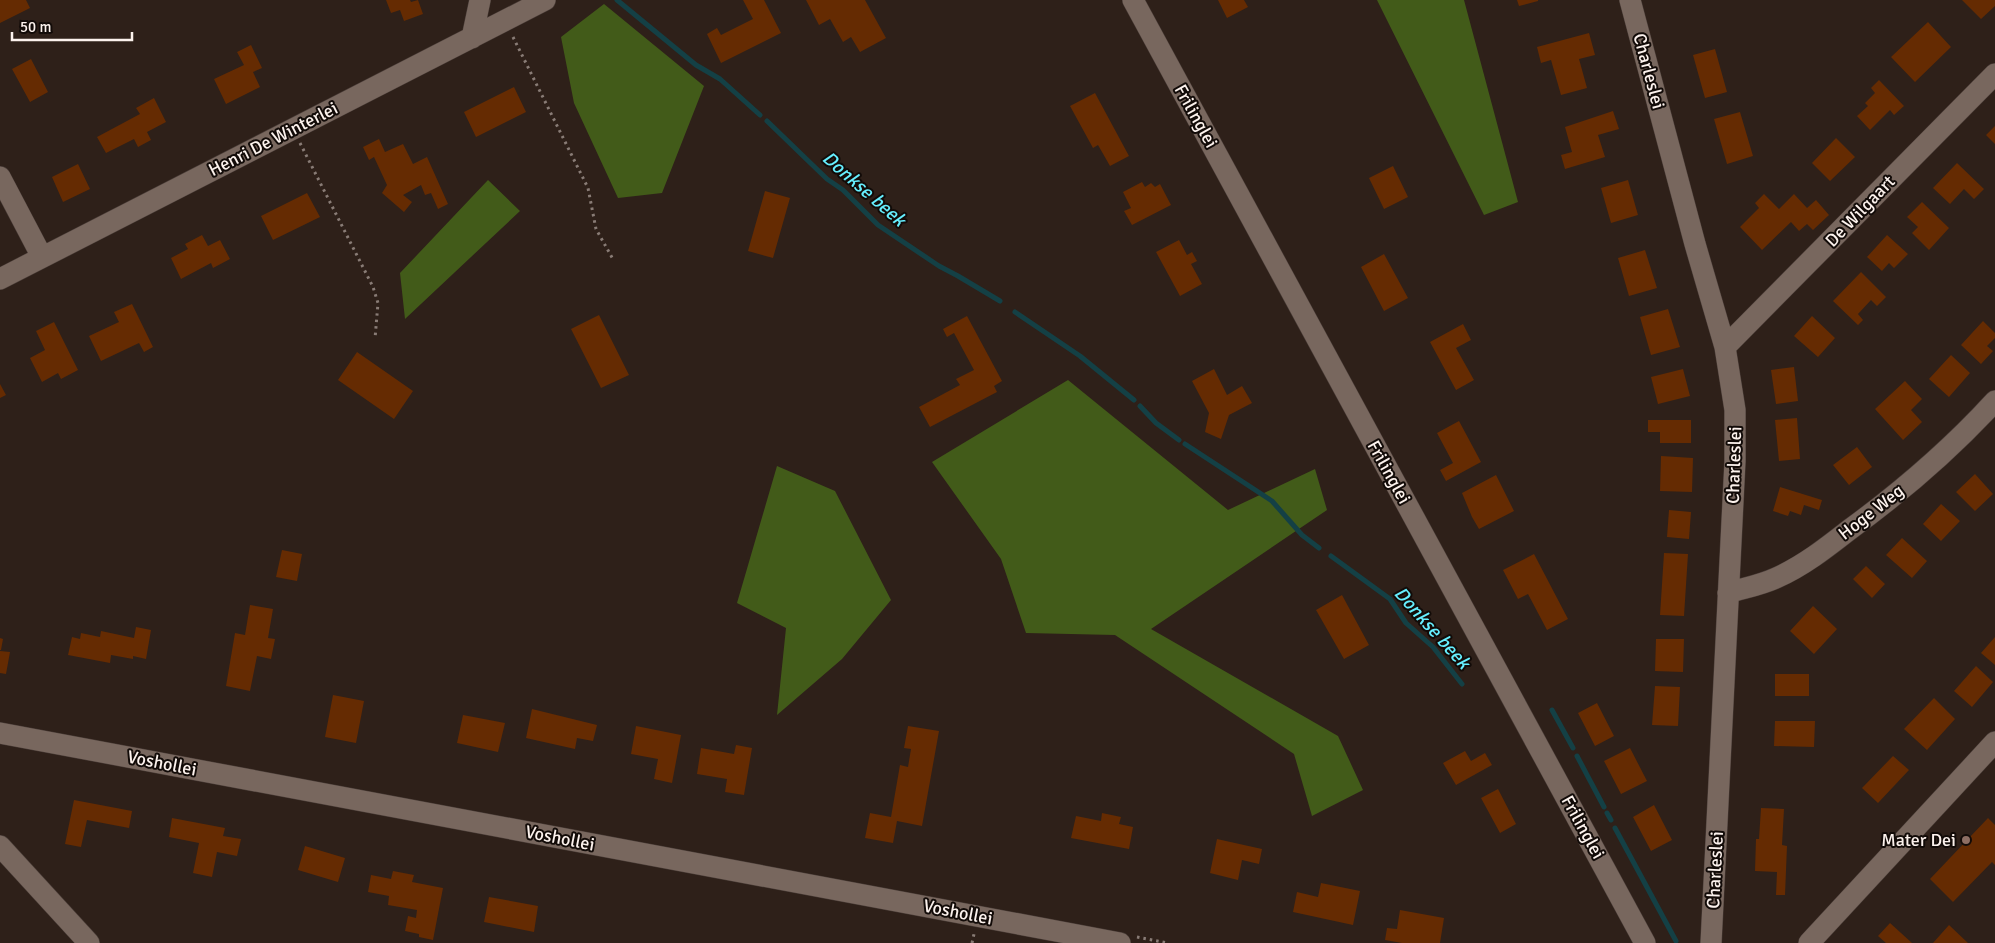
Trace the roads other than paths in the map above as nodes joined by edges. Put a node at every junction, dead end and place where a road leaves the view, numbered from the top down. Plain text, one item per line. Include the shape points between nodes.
1 (480, 0) edge
2 (545, 0) edge
3 (1133, 0) edge
4 (1630, 0) edge
5 (472, 38) junction
6 (1995, 74) edge
7 (0, 177) edge
8 (42, 257) junction
9 (0, 279) edge
10 (1725, 347) junction
11 (1995, 401) edge
12 (1728, 593) junction
13 (0, 733) edge
14 (1995, 742) edge
15 (0, 846) edge
16 (88, 943) edge
17 (1120, 943) edge
18 (1646, 943) edge
19 (1711, 943) edge
20 (1808, 943) edge

1 - 5 street
2 - 5 street, Henri De Winterlei
3 - 18 street, Frilinglei
4 - 10 street, Charleslei
5 - 8 street, Henri De Winterlei
6 - 10 street, De Wilgaart
7 - 8 street
8 - 9 street, Henri De Winterlei
10 - 12 street, Charleslei via 1735,410
11 - 12 street, Hoge Weg via 1935,461 1824,549 1775,579
12 - 19 street, Charleslei
13 - 17 street, Voshollei
14 - 20 street
15 - 16 street

